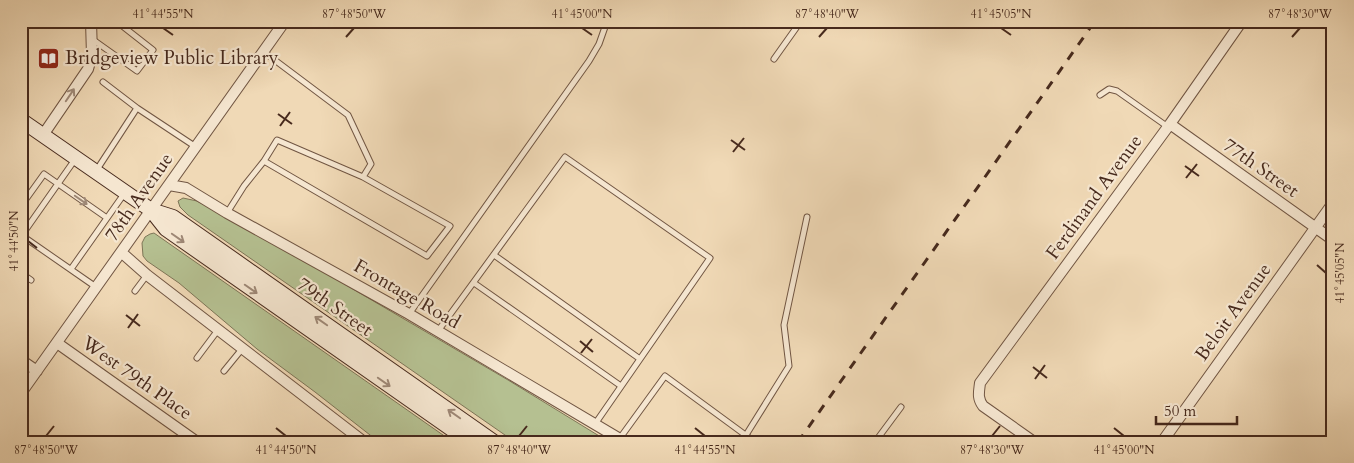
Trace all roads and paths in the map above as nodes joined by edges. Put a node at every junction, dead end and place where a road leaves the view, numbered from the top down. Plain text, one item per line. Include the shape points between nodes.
1 (91, 21) edge
2 (116, 21) edge
3 (285, 21) edge
4 (597, 21) edge
5 (800, 21) edge
6 (1242, 21) edge
7 (92, 39) junction
8 (264, 52) junction
9 (774, 59) dead end
10 (102, 82) dead end
11 (1100, 94) dead end
12 (137, 108) junction
13 (21, 120) edge
14 (1169, 126) junction
15 (43, 135) junction
16 (196, 147) junction
17 (76, 158) junction
18 (264, 161) junction
19 (95, 171) junction
20 (363, 177) junction
21 (59, 184) junction
22 (169, 185) junction
23 (125, 192) junction
24 (1333, 202) edge
25 (21, 206) edge
26 (151, 210) junction
27 (227, 213) junction
28 (807, 217) dead end
29 (107, 218) junction
30 (1315, 227) junction
31 (22, 235) edge
32 (1333, 240) edge
33 (120, 252) junction
34 (494, 255) junction
35 (71, 269) junction
36 (21, 273) edge
37 (147, 275) junction
38 (31, 280) dead end
39 (474, 283) junction
40 (96, 287) junction
41 (135, 292) dead end
42 (409, 314) junction
43 (218, 330) junction
44 (438, 331) junction
45 (57, 343) junction
46 (242, 348) junction
47 (197, 358) dead end
48 (640, 359) junction
49 (21, 360) edge
50 (37, 371) junction
51 (224, 371) dead end
52 (621, 386) junction
53 (21, 393) edge
54 (901, 407) dead end
55 (595, 424) junction
56 (746, 435) junction
57 (622, 440) edge
58 (197, 442) edge
59 (364, 442) edge
60 (470, 442) edge
61 (494, 442) edge
62 (755, 442) edge
63 (875, 442) edge
64 (1034, 442) edge
65 (1162, 442) edge

1 - 7 street
2 - 7 lane via 153,50 137,71
3 - 8 street, 78th Avenue
4 - 42 lane via 605,27 589,61
5 - 9 lane
6 - 14 street, Ferdinand Avenue
15 -> 7 street via 88,69
8 - 16 street, 78th Avenue
8 - 20 lane via 348,115 371,164
10 - 12 lane
11 - 14 lane via 1108,89 1117,91
12 - 16 lane
12 - 19 lane
13 - 15 main road, 79th Street
14 - 30 street, 77th Street
14 - 64 street, Ferdinand Avenue via 980,383 978,394 983,406
15 - 17 main road, 79th Street
16 - 22 street, 78th Avenue
17 - 19 main road, 79th Street
17 - 21 lane
18 - 20 lane via 277,140
18 - 20 lane via 427,256 450,226
18 - 27 lane
19 - 23 main road, 79th Street
21 - 25 lane via 44,174
21 -> 29 lane
21 - 31 lane
22 - 26 street, 78th Avenue
22 - 27 street, Frontage Road via 186,188
23 - 26 main road, 79th Street
23 - 29 lane
24 - 30 street, Beloit Avenue
26 - 33 street, 78th Avenue
26 -> 60 main road, 79th Street via 166,229
61 -> 26 main road, 79th Street via 173,217
27 - 42 street, Frontage Road
28 - 56 lane via 784,325 789,366
29 - 35 lane
30 - 32 street, 77th Street
30 - 65 street, Beloit Avenue
31 - 35 lane
33 - 37 street
33 - 40 street, 78th Avenue
34 - 39 lane
34 - 48 lane
34 - 48 lane via 565,157 710,258
35 - 40 lane
36 - 38 lane
37 - 41 lane
37 - 43 street
39 - 44 lane
39 - 52 lane
40 - 45 street, 78th Avenue
42 - 44 street, Frontage Road
43 - 46 street
43 - 47 lane
44 - 55 street, Frontage Road
45 - 50 street, 78th Avenue
45 - 58 street, West 79th Place
46 - 51 lane
46 - 59 street
48 - 52 lane
49 - 50 street
50 - 53 street, 78th Avenue
52 - 55 lane
54 - 63 lane
55 - 57 street, Frontage Road
56 - 57 lane via 665,376
56 - 62 lane

